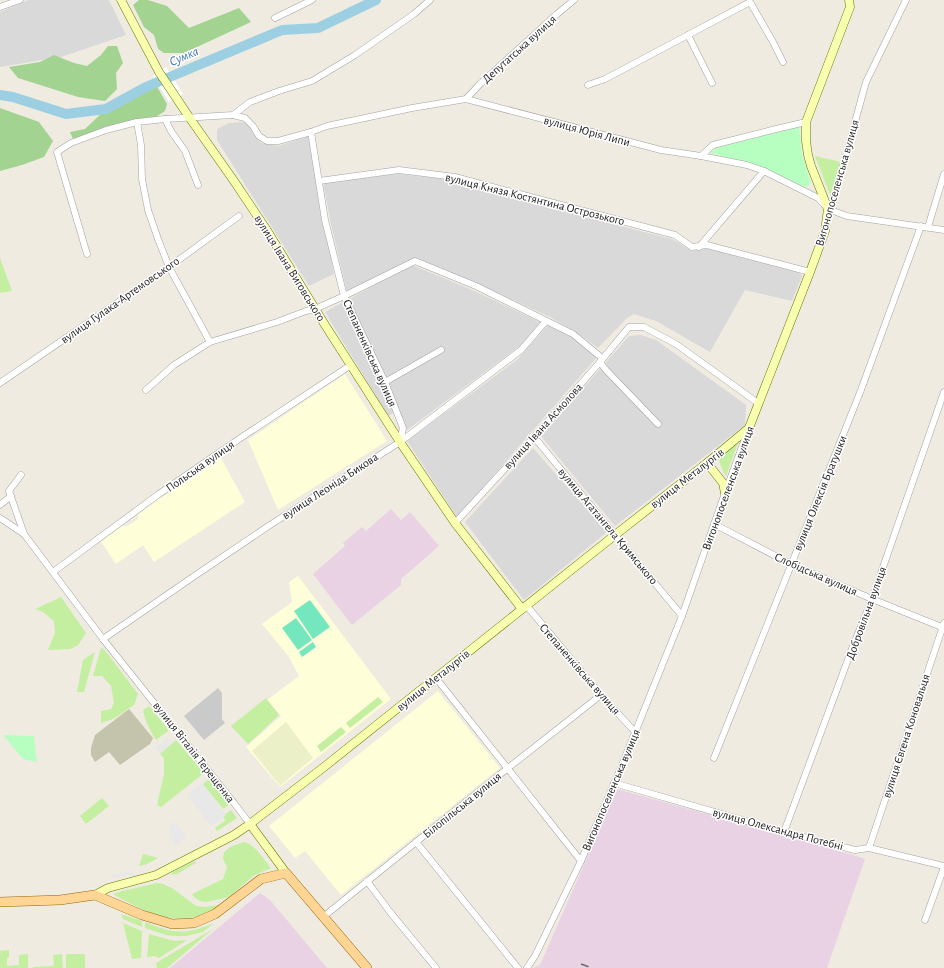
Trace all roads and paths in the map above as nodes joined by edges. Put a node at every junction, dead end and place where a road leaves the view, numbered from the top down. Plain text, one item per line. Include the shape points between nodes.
1 (20, 0) edge
2 (121, 0) edge
3 (312, 0) edge
4 (430, 0) edge
5 (574, 0) edge
6 (849, 0) edge
7 (906, 0) edge
8 (753, 1) edge
9 (0, 7) edge
10 (275, 18) dead end
11 (688, 35) junction
12 (783, 62) dead end
13 (712, 83) dead end
14 (588, 85) dead end
15 (466, 99) junction
16 (232, 115) junction
17 (189, 117) junction
18 (165, 118) junction
19 (137, 122) junction
20 (806, 122) junction
21 (311, 132) junction
22 (701, 156) junction
23 (764, 171) junction
24 (944, 174) edge
25 (319, 180) junction
26 (198, 185) dead end
27 (828, 209) junction
28 (239, 216) dead end
29 (924, 227) junction
30 (944, 230) edge
31 (699, 246) junction
32 (87, 254) dead end
33 (169, 267) junction
34 (810, 272) junction
35 (344, 296) junction
36 (315, 309) junction
37 (546, 322) junction
38 (210, 342) junction
39 (441, 350) dead end
40 (601, 360) junction
41 (351, 365) junction
42 (385, 382) junction
43 (0, 383) edge
44 (146, 390) dead end
45 (944, 392) edge
46 (758, 403) junction
47 (658, 424) dead end
48 (749, 428) junction
49 (534, 437) junction
50 (400, 442) junction
51 (707, 463) junction
52 (21, 475) dead end
53 (725, 493) junction
54 (11, 496) junction
55 (0, 505) edge
56 (0, 518) edge
57 (456, 522) junction
58 (714, 524) junction
59 (24, 534) junction
60 (615, 535) junction
61 (791, 564) junction
62 (53, 572) junction
63 (872, 599) junction
64 (524, 607) junction
65 (682, 616) junction
66 (943, 626) edge
67 (103, 639) junction
68 (436, 678) junction
69 (602, 695) junction
70 (635, 732) junction
71 (714, 758) dead end
72 (508, 768) junction
73 (614, 783) junction
74 (250, 824) junction
75 (784, 832) junction
76 (416, 842) junction
77 (869, 848) junction
78 (581, 861) junction
79 (944, 867) edge
80 (286, 873) junction
81 (367, 881) junction
82 (95, 895) junction
83 (0, 902) edge
84 (323, 917) junction
85 (925, 920) dead end
86 (367, 968) edge
87 (436, 968) edge
88 (518, 968) edge
89 (527, 968) edge

1 - 9 street
2 - 17 main road, вулиця Івана Виговського via 159,72
3 - 10 street
4 - 16 street via 355,56 312,81 250,102
5 - 15 street, Депутатська вулиця
6 - 20 main road via 850,7
7 - 27 street, Вигонопоселенська вулиця via 866,82 833,202
8 - 11 street
8 - 12 street
11 - 13 street
11 - 14 street via 605,79
15 - 21 street, вулиця Юрія Липи via 342,122
15 - 22 street, вулиця Юрія Липи via 662,150
16 - 17 street
16 - 21 street, вулиця Юрія Липи via 245,118 259,136 267,141 278,141
17 - 18 street
17 - 36 main road, вулиця Івана Виговського via 264,225
18 - 19 street
18 - 26 street via 185,151
19 - 32 street via 71,143 57,152
19 - 33 street via 142,179 148,210
20 - 22 street via 714,145
20 - 27 main road via 808,155
21 - 25 street, Степаненківська вулиця
22 - 23 street, вулиця Юрія Липи
23 - 27 street, вулиця Юрія Липи via 818,198
23 - 31 street
24 - 29 street, вулиця Олексія Братушки
25 - 31 street, вулиця Князя Костянтина Острозького via 399,170 455,177 675,235 692,247
25 - 35 street, Степаненківська вулиця via 325,220
27 - 29 street, вулиця Юрія Липи via 847,216
27 - 34 main road, Вигонопоселенська вулиця via 824,231
28 - 33 street, вулиця Гулака-Артемовського
29 - 30 street, вулиця Юрія Липи
29 - 61 street, вулиця Олексія Братушки
31 - 34 street, вулиця Князя Костянтина Острозького
33 - 38 street
33 - 43 street, вулиця Гулака-Артемовського
34 - 46 main road, Вигонопоселенська вулиця
35 - 36 street
35 - 37 street via 415,261 476,286
35 - 42 street, Степаненківська вулиця
36 - 38 street
36 - 41 main road, вулиця Івана Виговського
37 - 40 street via 573,334
37 - 50 street, вулиця Леоніда Бикова via 521,350
38 - 44 street via 174,365
39 - 42 street
40 - 46 street, вулиця Івана Асмолова via 629,327 644,327 676,344
40 - 47 street via 606,370
40 - 49 street, вулиця Івана Асмолова
41 - 50 main road, вулиця Івана Виговського
41 - 62 street, Польська вулиця via 152,499
42 - 50 street, Степаненківська вулиця via 402,428
45 - 63 street, Добровільна вулиця
46 - 48 main road, Вигонопоселенська вулиця
48 - 51 main road, вулиця Металургів
48 - 53 street, Вигонопоселенська вулиця
49 - 57 street, вулиця Івана Асмолова
49 - 60 street, вулиця Агатангела Кримського
50 - 57 main road, Степаненківська вулиця
50 - 67 street, вулиця Леоніда Бикова via 270,525
51 - 53 main road via 723,483
51 - 60 main road, вулиця Металургів
52 - 54 street via 9,491
53 - 58 street, Вигонопоселенська вулиця
54 - 55 street
54 - 59 street, вулиця Віталія Терещенка
56 - 59 street, вулиця Віталія Терещенка
57 - 64 main road, Степаненківська вулиця
58 - 61 street, Слобідська вулиця
58 - 65 street, Вигонопоселенська вулиця
59 - 62 street, вулиця Віталія Терещенка
60 - 64 main road, вулиця Металургів
60 - 65 street, вулиця Агатангела Кримського
61 - 63 street, Слобідська вулиця
61 - 71 street, вулиця Олексія Братушки
62 - 67 street, вулиця Віталія Терещенка
63 - 66 street, Слобідська вулиця
63 - 75 street, Добровільна вулиця
64 - 68 main road, вулиця Металургів
64 - 69 street, Степаненківська вулиця
65 - 70 street, Вигонопоселенська вулиця
66 - 77 street, вулиця Євгена Коновальця
67 - 74 street, вулиця Віталія Терещенка
68 - 72 street
68 - 74 main road, вулиця Металургів
69 - 70 street, Степаненківська вулиця
69 - 72 street, Білопільська вулиця
70 - 73 street, Вигонопоселенська вулиця
72 - 76 street, Білопільська вулиця
72 - 78 street
73 - 75 street, вулиця Олександра Потебні
73 - 78 street, Вигонопоселенська вулиця
74 - 80 main road, вулиця Віталія Терещенка
74 - 82 main road, вулиця Металургів via 234,835 156,875 108,888
75 - 77 street, вулиця Олександра Потебні via 855,850
76 - 81 street, Білопільська вулиця
76 - 88 street
77 - 79 street, вулиця Олександра Потебні
78 - 89 street, Вигонопоселенська вулиця
79 - 85 street
80 - 82 main road via 261,880 215,914 194,923 172,924 142,915
80 - 84 main road, вулиця Віталія Терещенка
81 - 84 street, Білопільська вулиця
81 - 87 street
82 - 83 main road, вулиця Металургів via 60,900
84 - 86 main road, вулиця Віталія Терещенка

